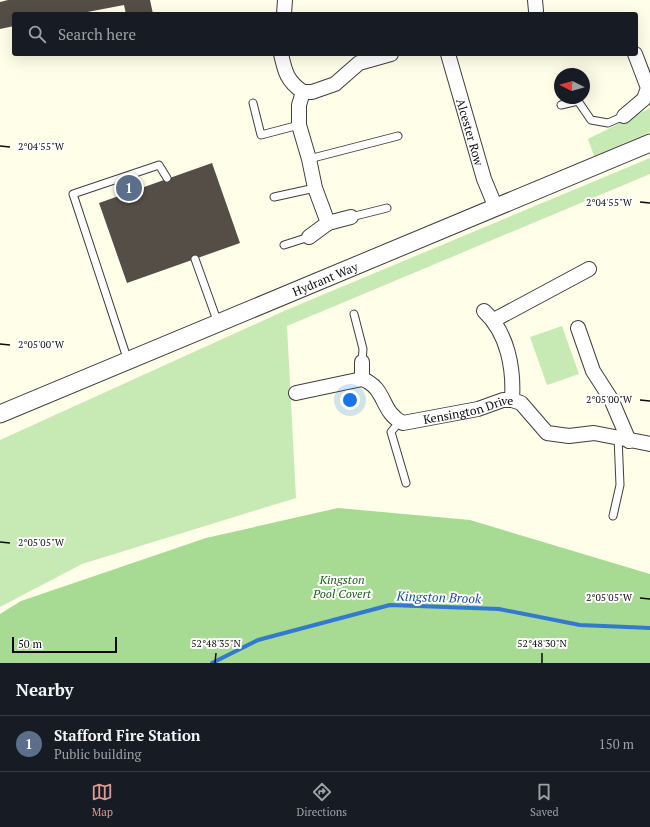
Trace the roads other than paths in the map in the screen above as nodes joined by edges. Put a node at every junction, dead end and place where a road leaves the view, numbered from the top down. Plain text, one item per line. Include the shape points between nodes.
1 (285, 0) edge
2 (284, 12) edge
3 (281, 56) edge
4 (384, 56) edge
5 (449, 56) edge
6 (636, 56) edge
7 (649, 88) edge
8 (303, 92) junction
9 (253, 103) dead end
10 (561, 105) dead end
11 (624, 116) joint
12 (299, 125) junction
13 (398, 136) dead end
14 (650, 143) edge
15 (310, 159) junction
16 (168, 178) dead end
17 (315, 188) junction
18 (274, 197) dead end
19 (387, 208) dead end
20 (496, 208) junction
21 (350, 216) joint
22 (328, 223) junction
23 (309, 237) joint
24 (284, 245) dead end
25 (195, 259) dead end
26 (589, 269) dead end
27 (354, 314) dead end
28 (219, 324) junction
29 (578, 328) dead end
30 (128, 361) junction
31 (362, 362) joint
32 (362, 379) junction
33 (296, 393) dead end
34 (512, 400) junction
35 (0, 414) edge
36 (400, 421) junction
37 (623, 439) junction
38 (650, 444) edge
39 (406, 483) dead end
40 (613, 516) dead end

1 - 2 street
3 - 8 street via 285,74 294,86
4 - 8 street via 359,63 335,84 312,92
5 - 20 street, Alcester Row via 484,179
6 - 7 street
7 - 11 street via 644,99
8 - 12 street via 299,105
9 - 12 lane via 262,135
10 - 11 lane via 578,101 591,120 608,123
12 - 15 street
13 - 15 lane
14 - 20 street, Hydrant Way
15 - 17 street
16 - 30 lane via 159,165 73,194
17 - 18 lane
17 - 22 street
19 - 21 lane
20 - 28 street, Hydrant Way
21 - 22 street
22 - 23 street
23 - 24 lane
25 - 28 lane
26 - 34 street via 489,315 512,366
27 - 31 lane via 363,349
28 - 30 street, Hydrant Way
29 - 37 street via 593,371 611,399
30 - 35 street, Hydrant Way
31 - 32 street
32 - 33 street
32 - 36 street via 371,382 379,390 386,408
34 - 36 street, Kensington Drive via 414,422
34 - 37 street, Kensington Drive via 521,403 546,433 558,436 594,433
36 - 39 lane via 391,432
37 - 38 street, Kensington Drive
37 - 40 lane via 620,485

